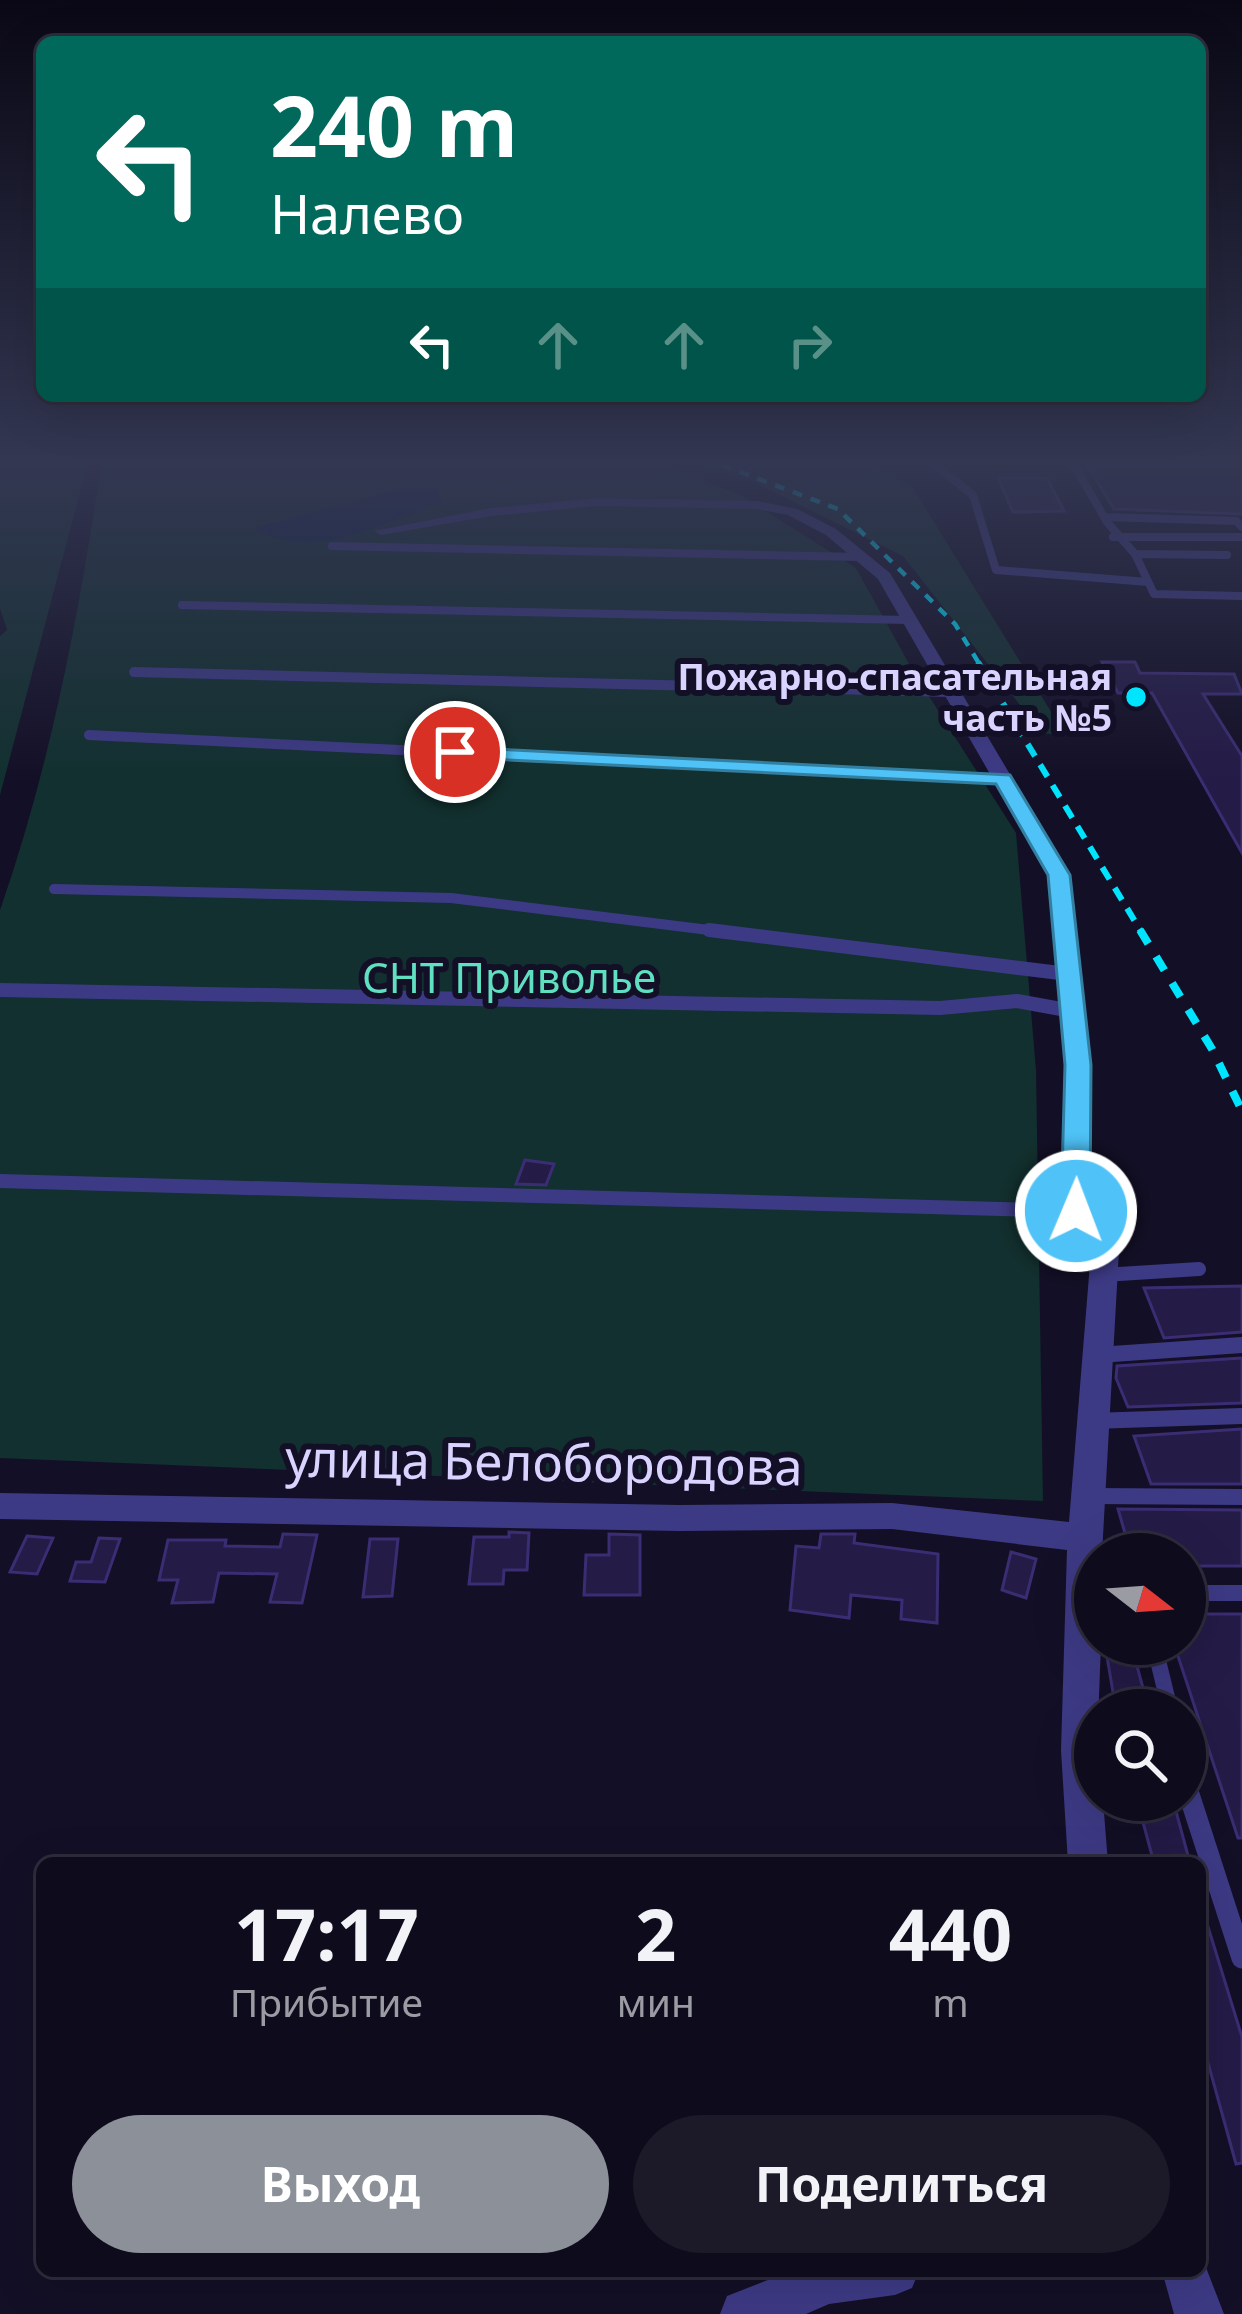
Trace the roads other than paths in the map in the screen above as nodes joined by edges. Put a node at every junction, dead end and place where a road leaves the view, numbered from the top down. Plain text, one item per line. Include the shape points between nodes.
1 (871, 566) edge
2 (995, 566) edge
3 (1141, 566) edge
4 (1148, 583) junction
5 (1242, 596) edge
6 (182, 605) dead end
7 (910, 620) junction
8 (134, 672) dead end
9 (952, 692) junction
10 (89, 735) dead end
11 (1003, 779) junction
12 (54, 889) dead end
13 (1068, 974) junction
14 (0, 990) edge
15 (1072, 1011) junction
16 (0, 1181) edge
17 (1076, 1211) junction
18 (1199, 1269) dead end
19 (1103, 1275) junction
20 (1242, 1345) edge
21 (1098, 1355) junction
22 (1242, 1416) edge
23 (1092, 1421) junction
24 (1087, 1496) junction
25 (1242, 1497) edge
26 (0, 1506) edge
27 (1085, 1533) edge
28 (1074, 1537) edge
29 (1206, 1593) edge
30 (1242, 1593) edge
31 (1082, 1665) edge
32 (1198, 1821) edge
33 (1088, 1857) edge
34 (1242, 1958) edge
35 (851, 2277) edge
36 (1188, 2277) edge
37 (745, 2314) edge
38 (1198, 2314) edge

1 - 7 street
2 - 4 lane
3 - 4 lane
4 - 5 lane via 1154,594
6 - 7 lane
7 - 9 street
8 - 9 lane
9 - 11 street
10 - 11 lane
11 - 13 street via 1059,875
12 - 13 lane via 451,898
13 - 15 street
14 - 15 lane via 940,1008 1017,1001
15 - 17 street
16 - 17 lane
17 - 19 street via 1105,1250
18 - 19 lane
19 - 21 street
20 - 21 lane
21 - 23 street
22 - 23 lane
23 - 24 street
24 - 25 lane
24 - 27 street
26 - 28 street, улица Белобородова via 892,1516
29 - 30 lane
31 - 33 street
32 - 34 lane
35 - 37 street
36 - 38 street

